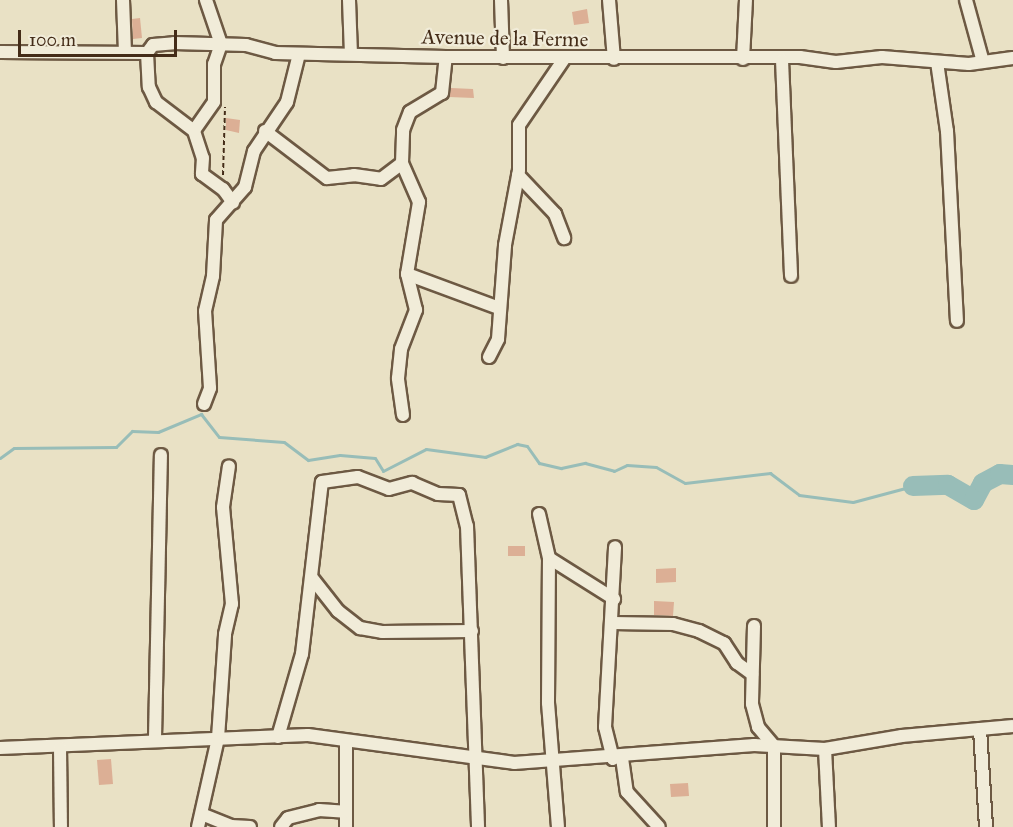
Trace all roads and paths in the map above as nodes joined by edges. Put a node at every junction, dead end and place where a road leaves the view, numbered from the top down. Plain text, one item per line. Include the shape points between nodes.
1 (123, 0) edge
2 (206, 0) edge
3 (349, 0) edge
4 (501, 0) edge
5 (609, 0) edge
6 (746, 0) edge
7 (966, 0) edge
8 (221, 44) junction
9 (0, 52) edge
10 (125, 52) junction
11 (147, 53) junction
12 (299, 54) junction
13 (351, 54) junction
14 (446, 57) junction
15 (503, 58) junction
16 (1013, 58) edge
17 (564, 59) junction
18 (614, 59) junction
19 (743, 59) junction
20 (782, 60) junction
21 (937, 62) junction
22 (983, 62) junction
23 (194, 131) junction
24 (265, 131) junction
25 (402, 163) junction
26 (518, 175) junction
27 (233, 203) junction
28 (564, 238) dead end
29 (407, 274) junction
30 (791, 276) dead end
31 (499, 308) junction
32 (957, 321) dead end
33 (489, 357) dead end
34 (204, 404) dead end
35 (403, 415) dead end
36 (161, 455) dead end
37 (229, 466) dead end
38 (539, 514) dead end
39 (615, 547) dead end
40 (549, 558) junction
41 (312, 578) junction
42 (614, 598) junction
43 (613, 623) junction
44 (754, 626) dead end
45 (472, 631) junction
46 (752, 674) junction
47 (1013, 726) edge
48 (980, 729) junction
49 (278, 737) junction
50 (155, 738) junction
51 (218, 738) junction
52 (346, 741) junction
53 (774, 746) junction
54 (0, 748) edge
55 (60, 748) junction
56 (825, 749) junction
57 (472, 757) junction
58 (618, 758) junction
59 (553, 761) junction
60 (345, 812) junction
61 (204, 815) junction
62 (61, 827) edge
63 (198, 827) edge
64 (250, 827) edge
65 (281, 827) edge
66 (346, 827) edge
67 (478, 827) edge
68 (558, 827) edge
69 (660, 827) edge
70 (774, 827) edge
71 (829, 827) edge
72 (986, 827) edge

1 - 10 street
2 - 8 street
3 - 13 street
4 - 15 street
5 - 18 street
6 - 19 street
7 - 22 street
8 - 11 street, Avenue de la Ferme via 153,45
8 - 12 street, Avenue de la Ferme
8 - 23 street via 214,64 214,102
9 - 10 street, Avenue de la Ferme
10 - 11 street, Avenue de la Ferme
11 - 23 street via 149,87 156,102
12 - 13 street, Avenue de la Ferme
12 - 24 street via 287,102
13 - 14 street, Avenue de la Ferme
14 - 15 street, Avenue de la Ferme
14 - 25 street via 439,98 414,109 404,121
15 - 17 street, Avenue de la Ferme
16 - 22 street, Avenue de la Ferme
17 - 18 street, Avenue de la Ferme
17 - 26 street via 521,121
18 - 19 street, Avenue de la Ferme
19 - 20 street, Avenue de la Ferme
20 - 21 street, Avenue de la Ferme
20 - 30 street
21 - 22 street, Avenue de la Ferme
21 - 32 street via 947,130
23 - 27 street via 203,158 202,174 224,189
24 - 25 street via 327,178 354,175 381,179
24 - 27 street via 252,155 249,179
25 - 29 street via 418,202
26 - 28 street via 555,214
26 - 31 street
27 - 34 street via 218,212 216,220 213,276 205,311 210,388
29 - 31 street
29 - 35 street via 417,303 400,357
31 - 33 street via 498,339
36 - 50 street
37 - 51 street via 224,507 232,604 225,634
38 - 40 street
39 - 42 street
40 - 42 street
40 - 59 street via 546,643
41 - 45 street via 338,611 360,628 382,632
41 - 45 street via 322,482 358,477 389,489 412,483 438,494 459,495 467,526
41 - 49 street via 302,654
42 - 43 street
43 - 46 street via 673,624 699,631 724,643 737,663
43 - 58 street via 605,727
44 - 46 street
45 - 57 street
46 - 53 street via 753,715
47 - 48 street
48 - 56 street
48 - 72 street
49 - 51 street
49 - 52 street
50 - 51 street
50 - 55 street
51 - 61 street
52 - 57 street
52 - 60 street
53 - 56 street
53 - 58 street
53 - 70 street
54 - 55 street
55 - 62 street
56 - 71 street
57 - 59 street via 498,764
57 - 67 street
58 - 59 street
58 - 69 street via 627,792
59 - 68 street
60 - 65 street via 319,810 288,818
60 - 66 street
61 - 63 street
61 - 64 street via 231,826

